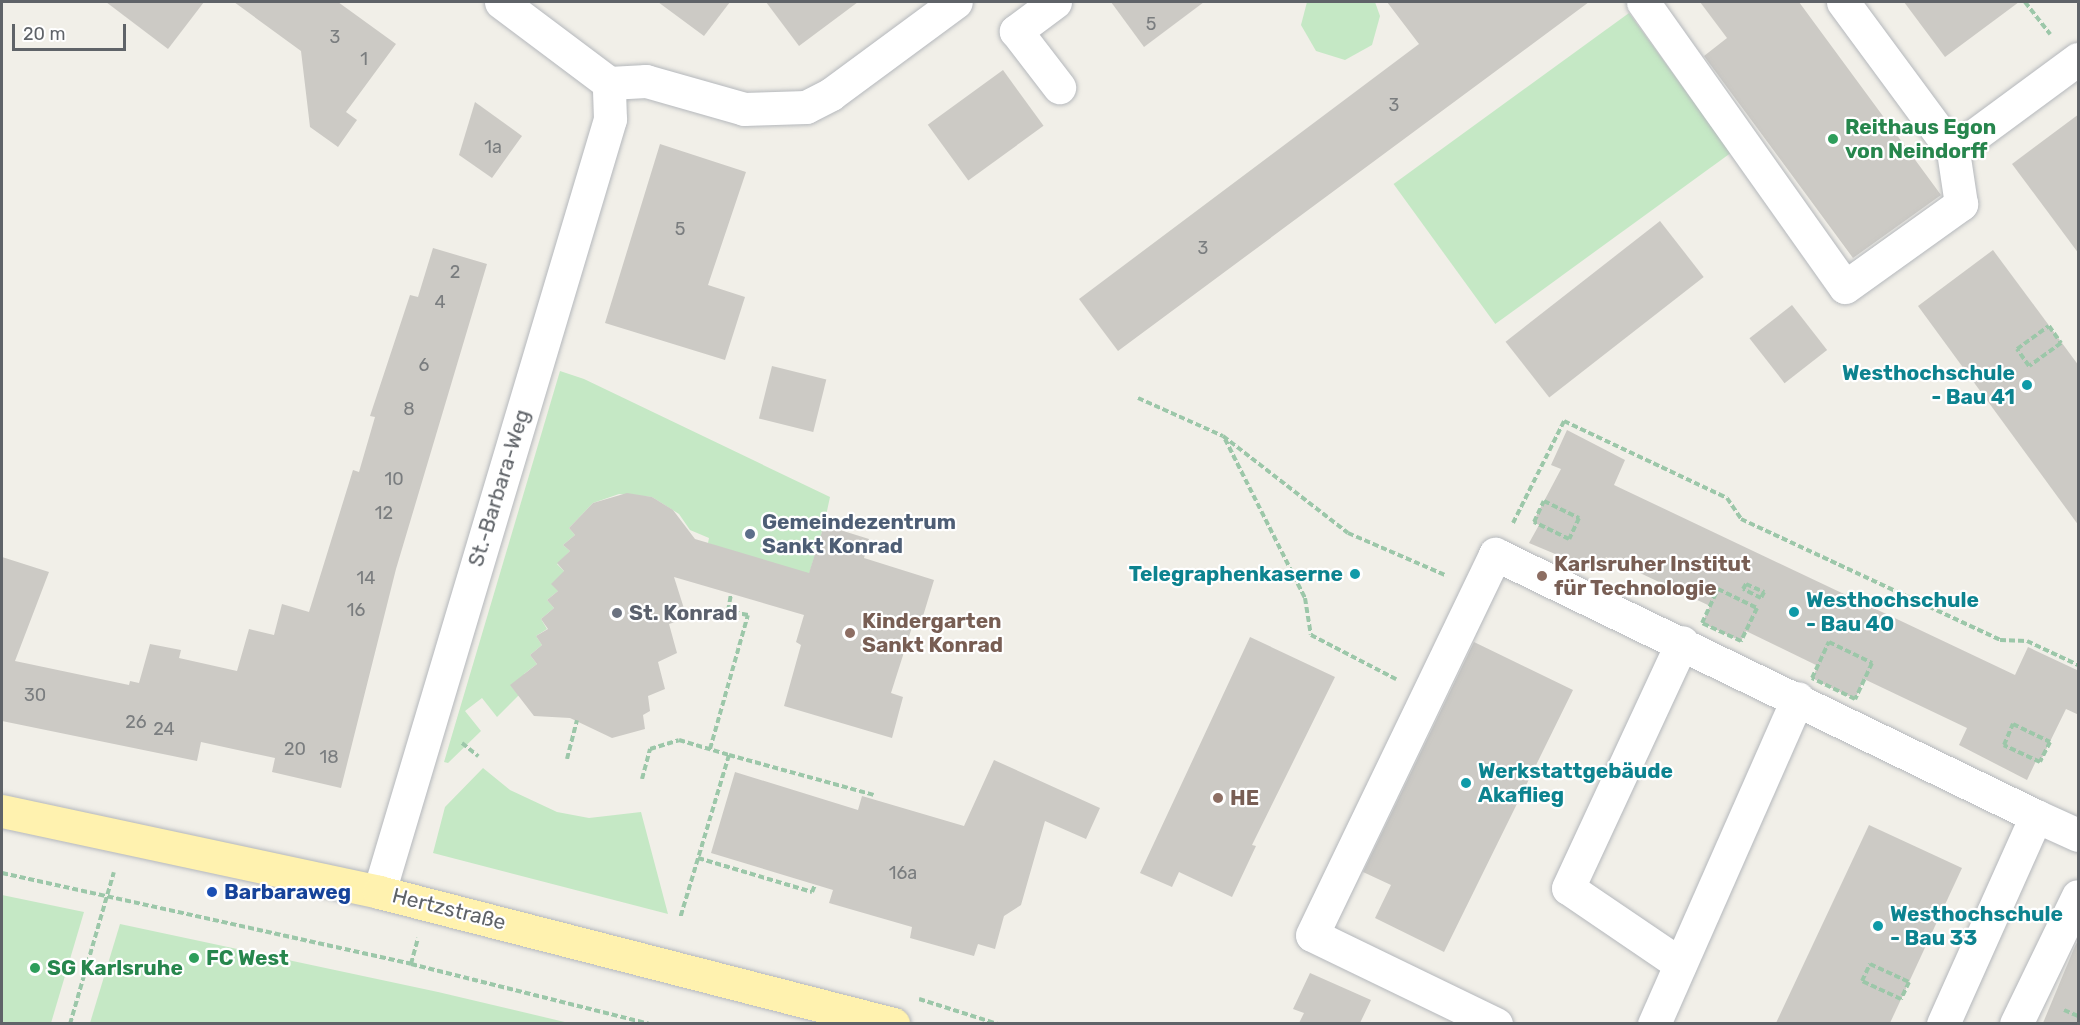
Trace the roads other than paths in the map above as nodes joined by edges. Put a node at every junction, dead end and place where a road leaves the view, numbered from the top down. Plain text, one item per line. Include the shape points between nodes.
1 (501, 2) edge
2 (956, 2) edge
3 (1055, 2) edge
4 (1643, 2) edge
5 (1843, 2) edge
6 (2079, 59) edge
7 (609, 82) junction
8 (1059, 87) dead end
9 (1953, 151) junction
10 (1682, 642) junction
11 (1798, 698) junction
12 (2, 811) edge
13 (2036, 816) junction
14 (2079, 835) edge
15 (380, 892) junction
16 (2079, 896) edge
17 (1680, 964) junction
18 (893, 1023) edge
19 (1497, 1023) edge
20 (1654, 1023) edge
21 (1943, 1023) edge
22 (2016, 1023) edge

1 - 7 street
2 - 7 street via 831,94 806,107 744,109 646,81
3 - 8 street via 1016,31
4 - 9 street via 1845,287 1961,204
5 - 9 street
6 - 9 street
7 - 15 street, St.-Barbara-Weg via 610,119
10 - 11 street
10 - 17 street via 1568,888
10 - 19 street via 1495,554 1312,935
11 - 13 street
11 - 17 street
12 - 15 main road, Hertzstraße
13 - 14 street
13 - 21 street
15 - 18 main road, Hertzstraße
16 - 22 street
17 - 20 street

